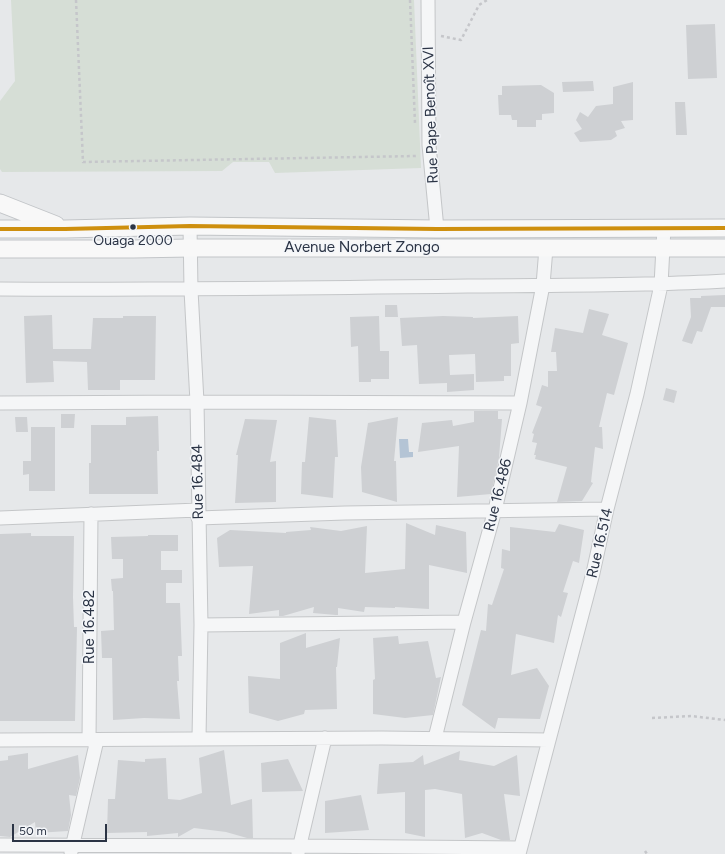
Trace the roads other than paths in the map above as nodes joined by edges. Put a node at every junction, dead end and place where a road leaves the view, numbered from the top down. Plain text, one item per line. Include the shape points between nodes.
1 (428, 0) edge
2 (0, 203) edge
3 (190, 226) junction
4 (0, 228) edge
5 (664, 228) junction
6 (725, 228) edge
7 (65, 229) junction
8 (437, 229) junction
9 (191, 248) junction
10 (546, 248) junction
11 (664, 248) junction
12 (725, 248) edge
13 (0, 249) edge
14 (725, 281) edge
15 (543, 285) junction
16 (661, 285) junction
17 (0, 289) edge
18 (191, 290) junction
19 (197, 402) junction
20 (0, 403) edge
21 (520, 403) junction
22 (608, 509) junction
23 (495, 510) junction
24 (91, 514) junction
25 (198, 514) junction
26 (0, 518) edge
27 (464, 622) junction
28 (201, 625) junction
29 (199, 738) junction
30 (325, 738) junction
31 (435, 738) junction
32 (0, 740) edge
33 (93, 740) junction
34 (549, 740) junction
35 (0, 845) edge
36 (71, 850) edge
37 (183, 850) edge
38 (299, 850) edge
39 (409, 850) edge
40 (519, 851) edge

1 - 8 street, Rue Pape Benoît XVI via 429,145
2 - 7 main road
3 - 7 main road, Avenue Norbert Zongo
3 - 8 main road, Avenue Norbert Zongo
3 - 9 street, Rue 16.484
4 - 7 main road, Avenue Norbert Zongo
5 - 6 main road, Avenue Norbert Zongo
5 - 8 main road, Avenue Norbert Zongo
5 - 11 street, Rue 16.514
9 - 10 main road, Avenue Norbert Zongo
9 - 13 main road, Avenue Norbert Zongo
9 - 18 street, Rue 16.484
10 - 11 main road, Avenue Norbert Zongo
10 - 15 street, Rue 16.486
11 - 12 main road, Avenue Norbert Zongo
11 - 16 street, Rue 16.514
14 - 16 street
15 - 16 street
15 - 18 street
15 - 21 street, Rue 16.486
16 - 22 street, Rue 16.514
17 - 18 street
18 - 19 street, Rue 16.484
19 - 20 street
19 - 21 street
19 - 25 street, Rue 16.484
21 - 23 street, Rue 16.486
22 - 23 street
22 - 34 street, Rue 16.514
23 - 25 street
23 - 27 street, Rue 16.486
24 - 25 street
24 - 26 street
24 - 33 street, Rue 16.482
25 - 28 street, Rue 16.484
27 - 28 street
27 - 31 street, Rue 16.486
28 - 29 street, Rue 16.484
29 - 30 street
29 - 33 street
30 - 31 street
30 - 38 street
31 - 34 street
32 - 33 street
33 - 36 street, Rue 16.482
34 - 40 street, Rue 16.514
35 - 36 street
36 - 37 street
37 - 38 street
38 - 39 street
39 - 40 street

